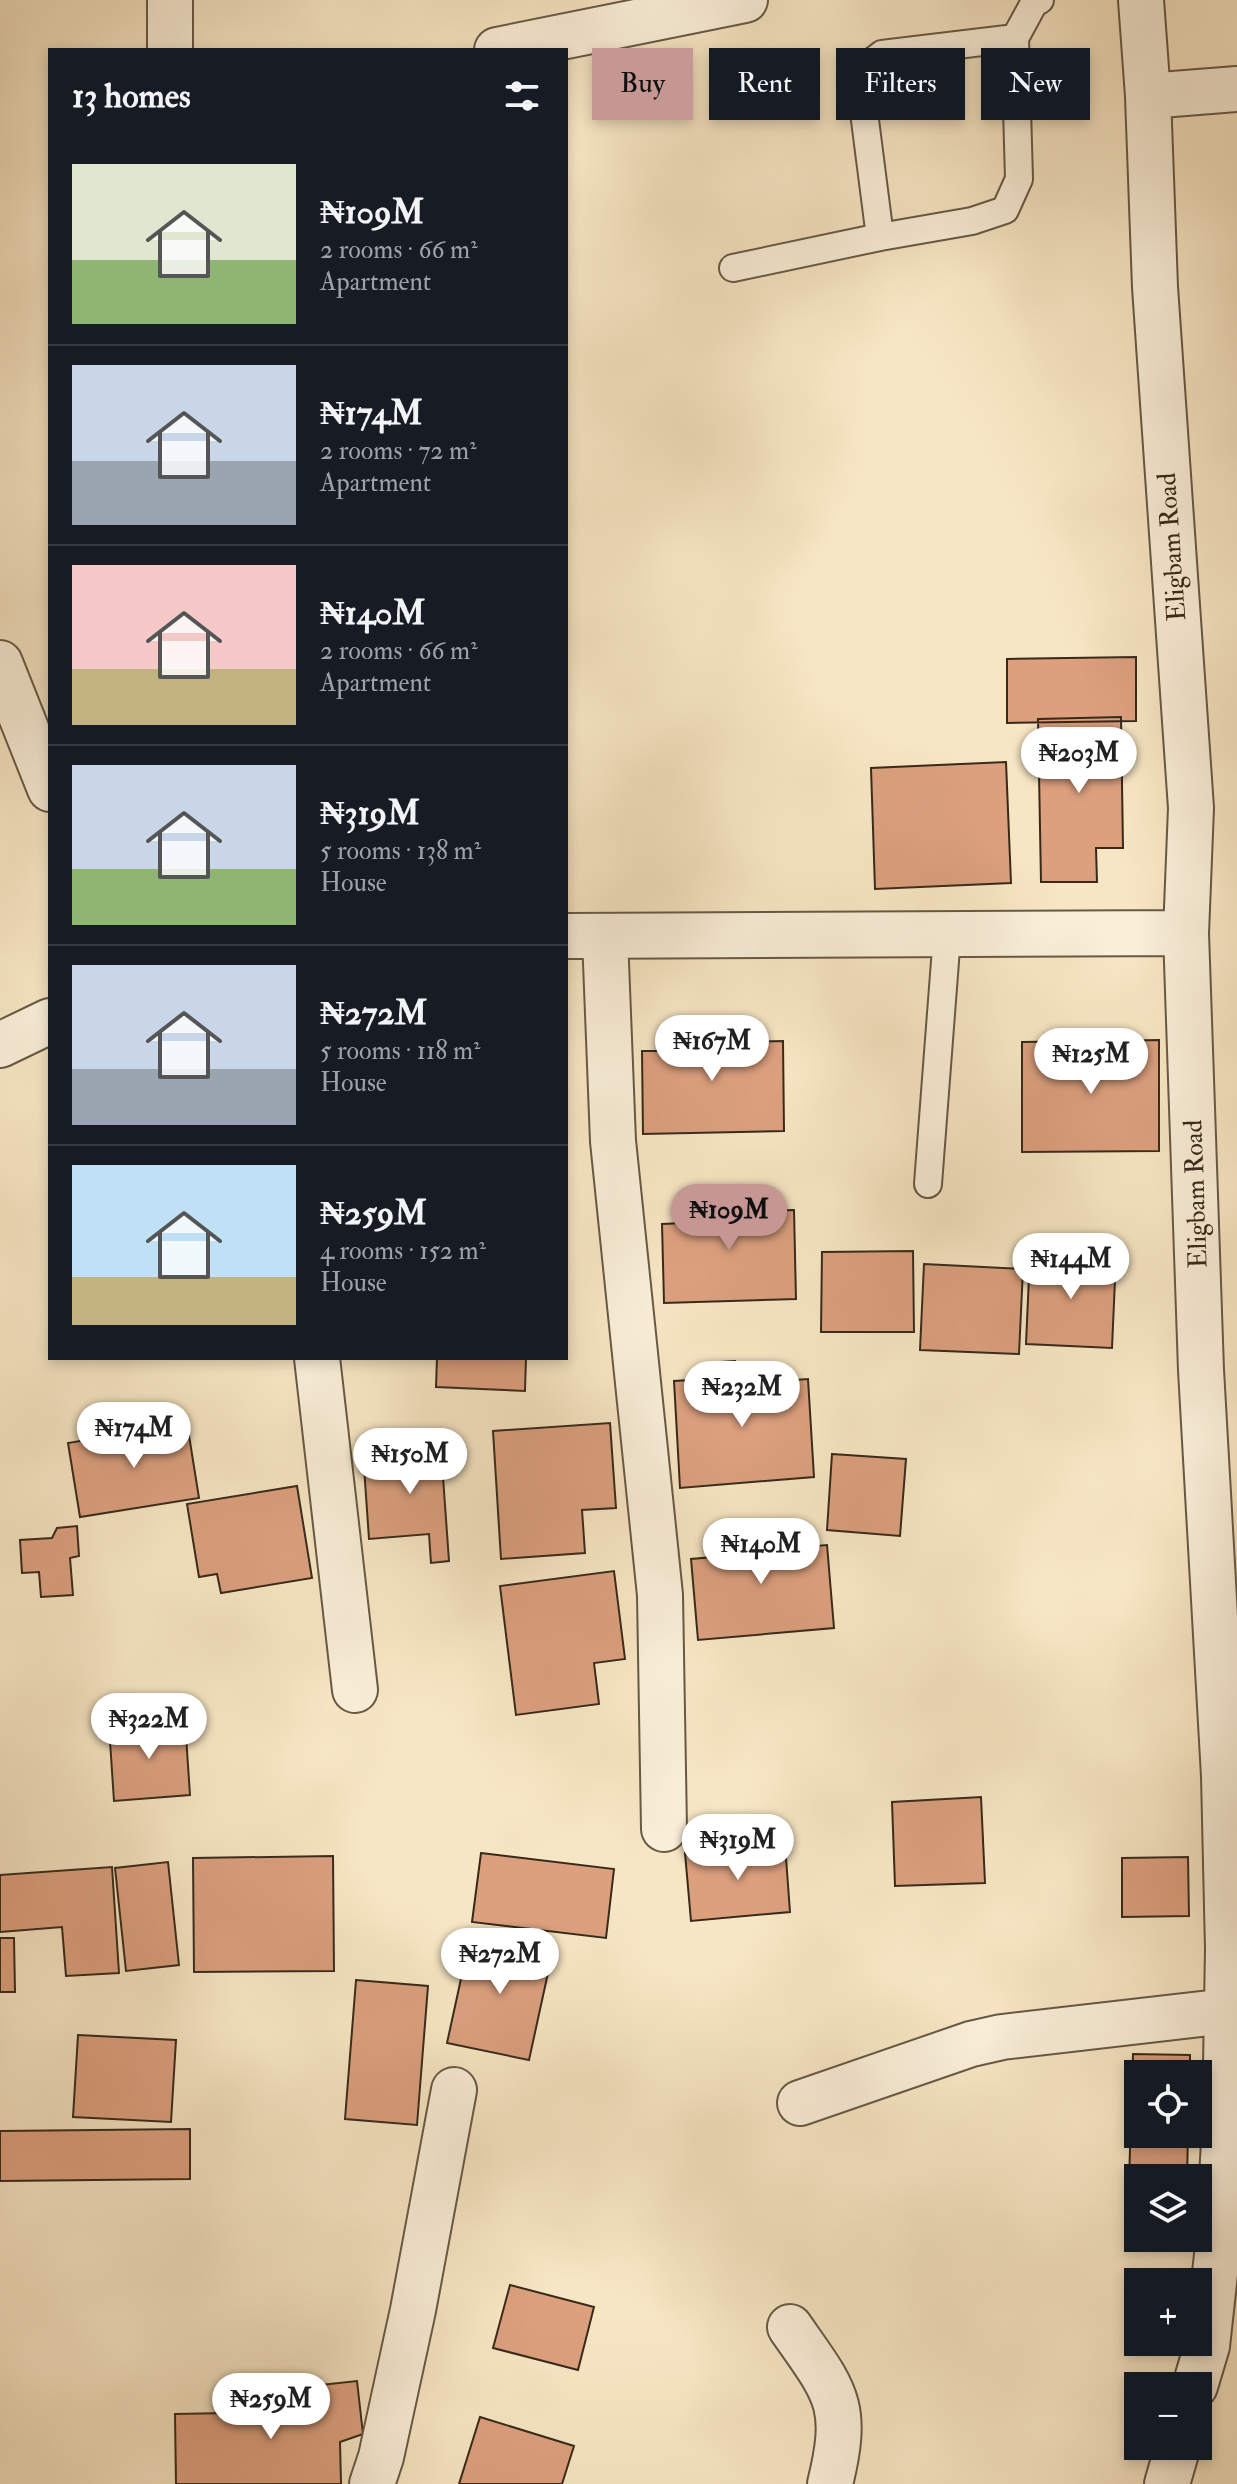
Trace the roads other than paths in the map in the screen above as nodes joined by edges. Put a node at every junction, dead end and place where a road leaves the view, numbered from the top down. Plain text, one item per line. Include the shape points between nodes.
1 (170, 0) edge
2 (745, 0) edge
3 (1040, 0) edge
4 (1141, 0) edge
5 (1015, 38) junction
6 (170, 48) edge
7 (507, 48) edge
8 (1237, 89) edge
9 (1148, 96) junction
10 (880, 237) junction
11 (733, 268) dead end
12 (0, 663) edge
13 (48, 784) edge
14 (1186, 933) junction
15 (947, 935) junction
16 (585, 936) edge
17 (48, 1022) edge
18 (0, 1045) edge
19 (928, 1184) dead end
20 (317, 1360) edge
21 (355, 1690) dead end
22 (664, 1829) dead end
23 (1227, 2011) junction
24 (454, 2090) dead end
25 (800, 2103) dead end
26 (790, 2327) dead end
27 (1199, 2372) edge
28 (1174, 2460) edge
29 (372, 2484) edge
30 (830, 2484) edge
31 (1167, 2484) edge

1 - 6 street
2 - 7 street
3 - 5 lane
4 - 9 street, Eligbam Road
5 - 10 lane via 1019,179 1005,210
5 - 10 lane via 882,54 861,70
8 - 9 street
9 - 14 street, Eligbam Road via 1155,287 1191,808
10 - 11 lane
12 - 13 street
14 - 15 street
14 - 23 street, Eligbam Road via 1201,1370 1224,1776
15 - 16 street
15 - 19 lane
16 - 22 street via 613,1141 660,1595
17 - 18 street
20 - 21 street
23 - 25 street via 1002,2037
23 - 27 street, Eligbam Road via 1218,2246
24 - 29 street via 413,2310
26 - 30 street via 829,2382 838,2406 841,2431
28 - 31 street

